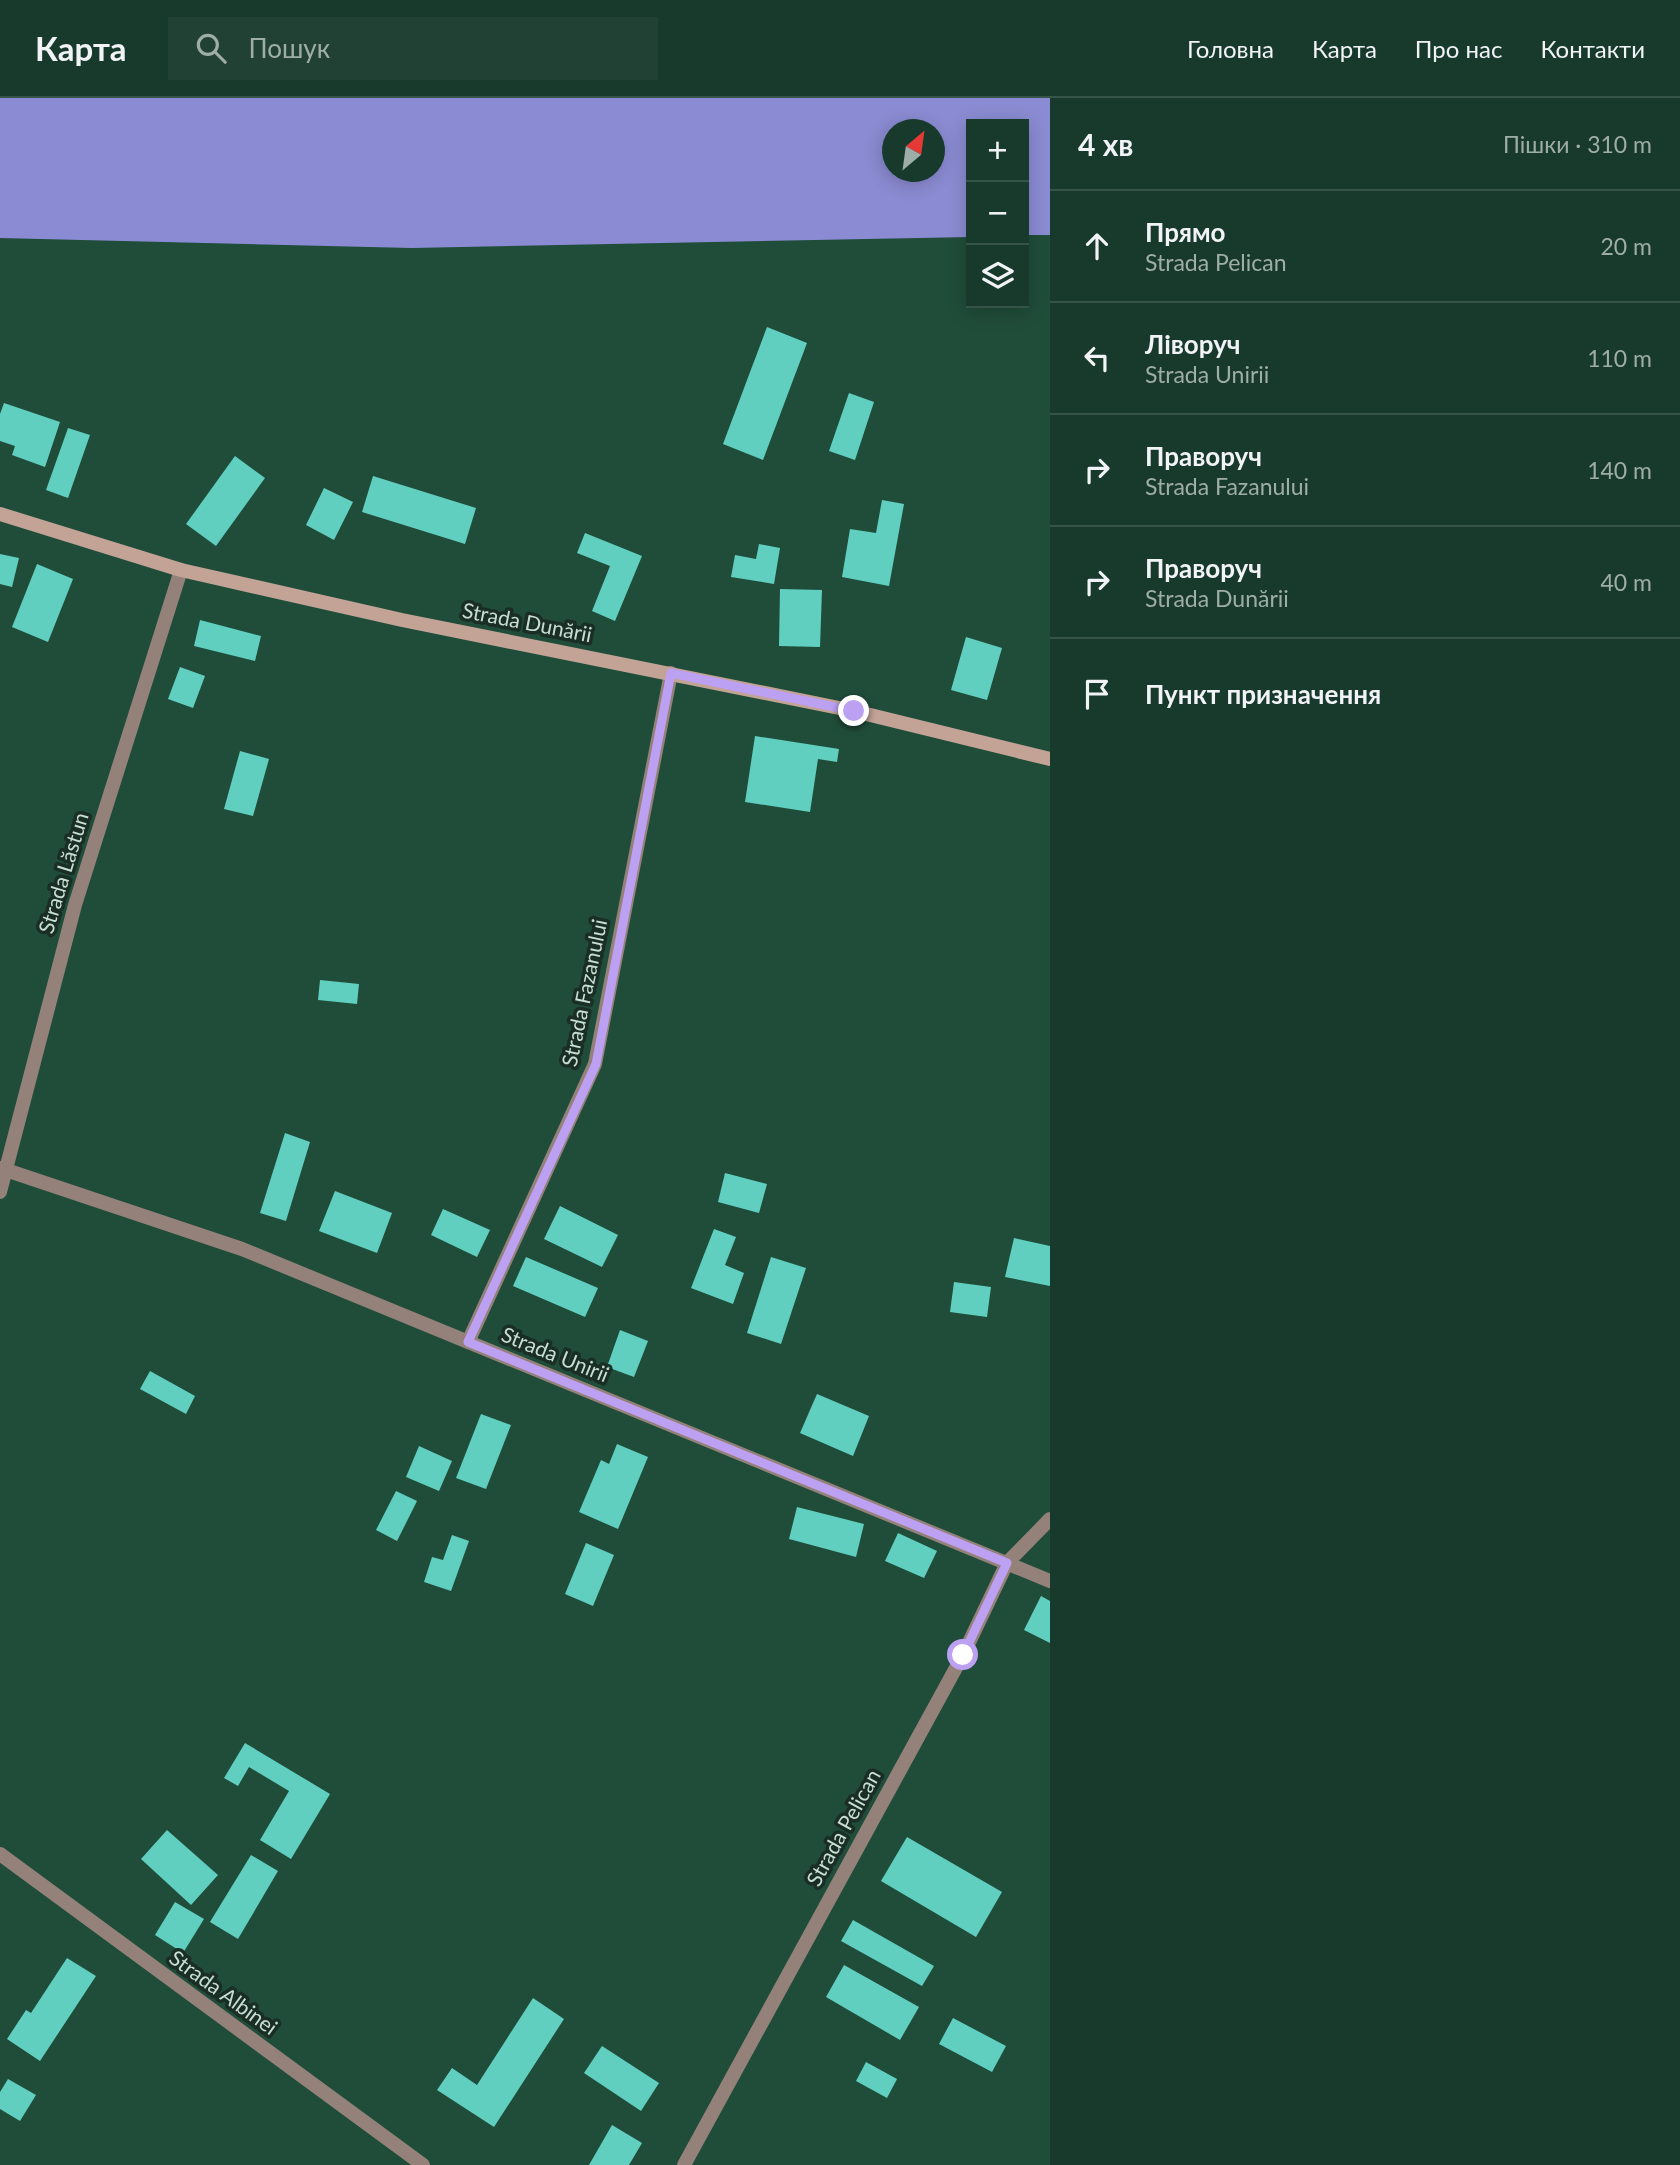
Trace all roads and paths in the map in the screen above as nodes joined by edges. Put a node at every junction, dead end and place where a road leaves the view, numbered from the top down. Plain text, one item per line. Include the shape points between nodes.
1 (0, 514) edge
2 (181, 570) junction
3 (671, 673) junction
4 (1050, 759) edge
5 (3, 1168) edge
6 (0, 1192) edge
7 (468, 1342) junction
8 (1050, 1519) edge
9 (1007, 1563) junction
10 (1050, 1581) edge
11 (0, 1854) edge
12 (423, 2165) edge
13 (684, 2165) edge

1 - 2 main road, Strada Dunării
2 - 3 main road, Strada Dunării
2 - 5 street, Strada Lăstun via 75,905
3 - 4 main road, Strada Dunării
3 - 7 street, Strada Fazanului via 596,1064
5 - 6 street, Strada Lăstun
5 - 7 street, Strada Unirii via 243,1249
7 - 9 street, Strada Unirii
8 - 9 street, Strada Pelican
9 - 10 street, Strada Unirii
9 - 13 street, Strada Pelican via 963,1655
11 - 12 street, Strada Albinei

